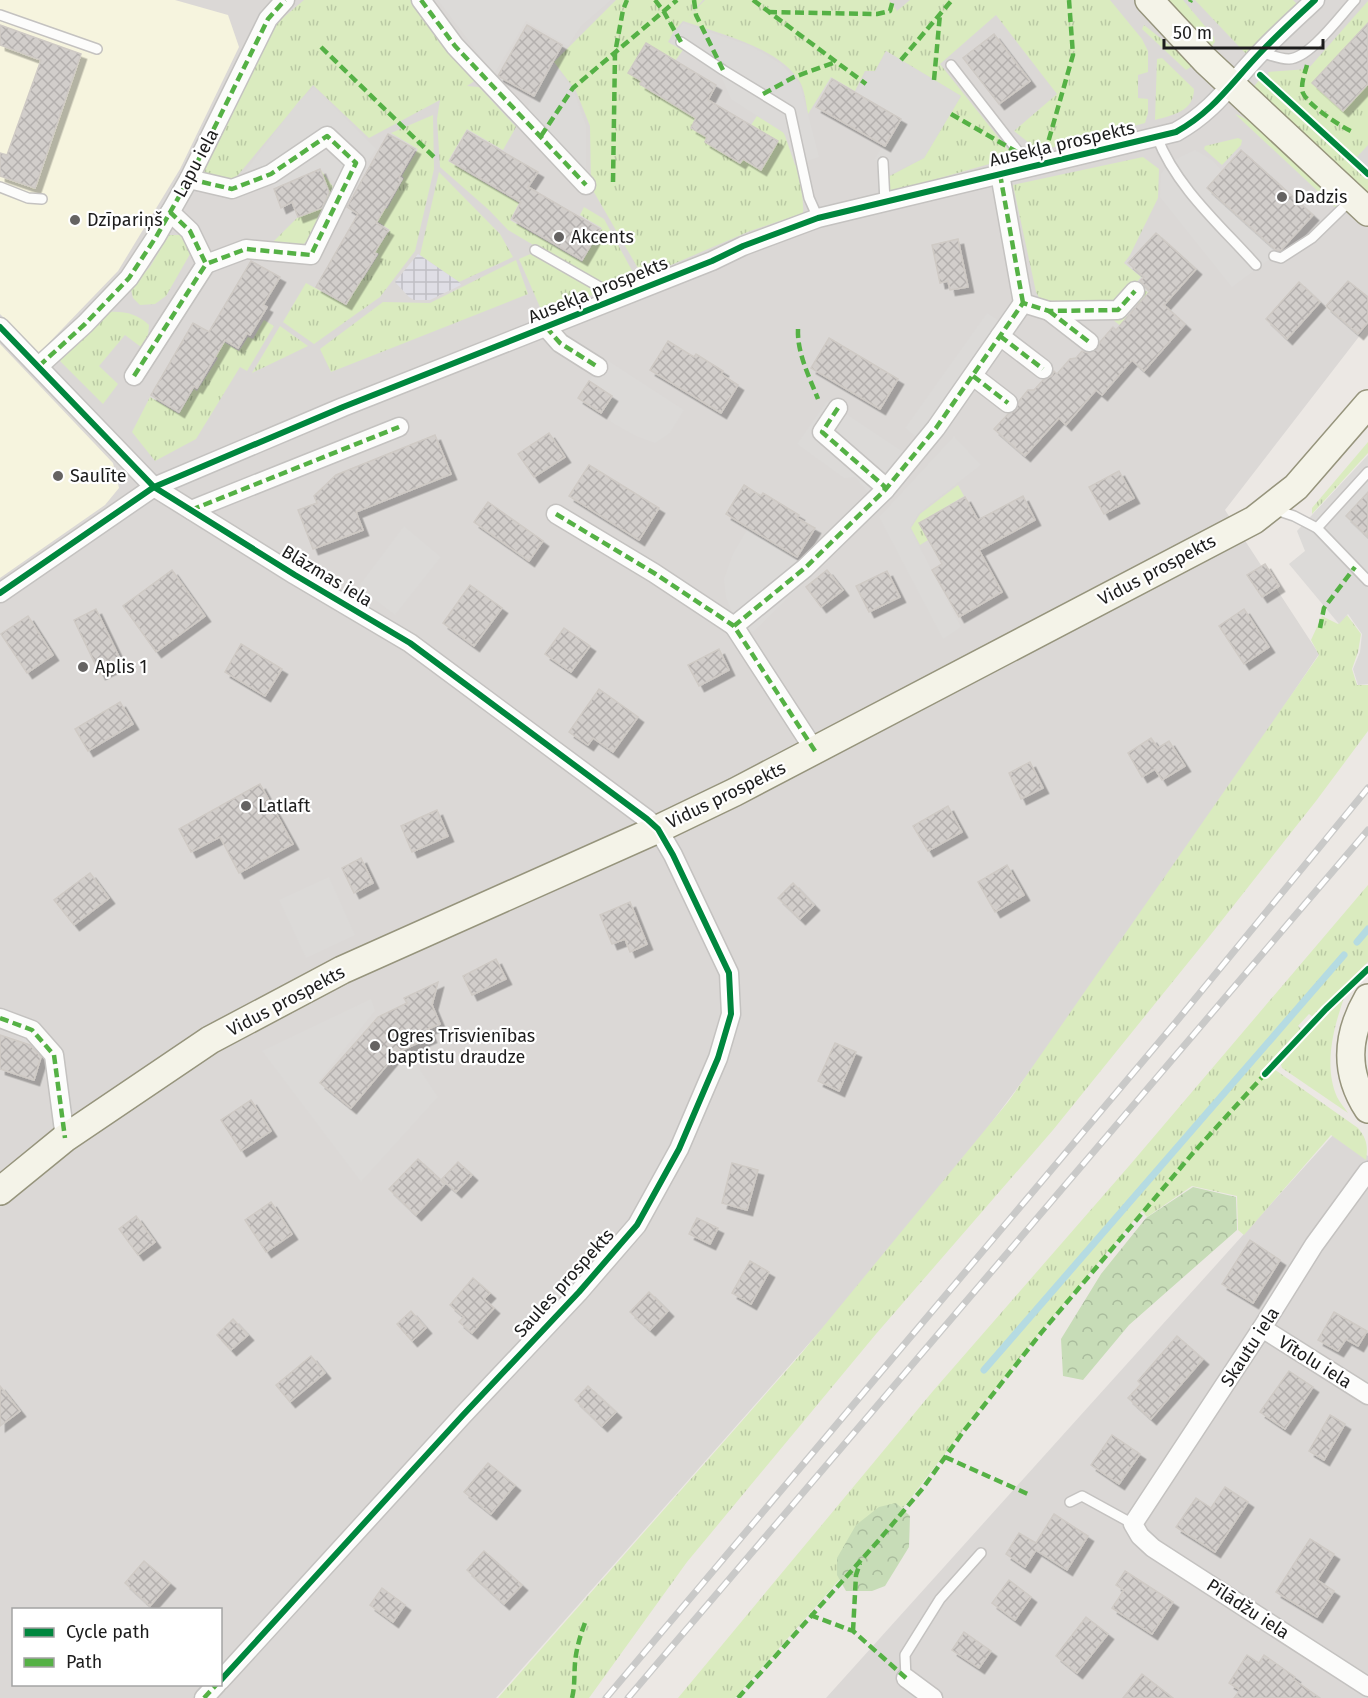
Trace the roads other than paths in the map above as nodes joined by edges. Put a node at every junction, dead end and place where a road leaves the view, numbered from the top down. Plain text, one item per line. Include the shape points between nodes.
1 (285, 0) edge
2 (421, 0) edge
3 (1149, 0) edge
4 (1316, 0) edge
5 (1355, 0) edge
6 (0, 15) edge
7 (681, 42) dead end
8 (97, 49) dead end
9 (1261, 52) junction
10 (951, 65) dead end
11 (1232, 86) junction
12 (1157, 137) junction
13 (883, 162) dead end
14 (1031, 168) junction
15 (1000, 174) junction
16 (189, 179) junction
17 (586, 184) dead end
18 (0, 187) edge
19 (42, 199) dead end
20 (885, 202) junction
21 (1360, 205) edge
22 (170, 212) junction
23 (818, 218) junction
24 (535, 250) dead end
25 (1274, 256) dead end
26 (206, 264) junction
27 (1256, 265) dead end
28 (1135, 291) dead end
29 (612, 302) junction
30 (1023, 303) junction
31 (1048, 311) junction
32 (0, 327) edge
33 (546, 327) junction
34 (1000, 336) junction
35 (1089, 342) dead end
36 (39, 366) junction
37 (598, 367) dead end
38 (1043, 369) dead end
39 (134, 376) dead end
40 (973, 376) junction
41 (1008, 403) dead end
42 (1368, 404) edge
43 (838, 408) dead end
44 (399, 427) dead end
45 (1368, 472) edge
46 (154, 487) junction
47 (885, 490) junction
48 (1271, 509) junction
49 (191, 510) junction
50 (556, 514) dead end
51 (1317, 528) junction
52 (1368, 581) edge
53 (0, 593) edge
54 (734, 626) junction
55 (814, 751) junction
56 (658, 829) junction
57 (1368, 998) edge
58 (0, 1018) edge
59 (1368, 1109) edge
60 (65, 1138) junction
61 (1368, 1171) edge
62 (0, 1191) edge
63 (1262, 1328) junction
64 (1368, 1395) edge
65 (1070, 1502) dead end
66 (1133, 1524) junction
67 (981, 1553) dead end
68 (906, 1678) joint
69 (222, 1679) edge
70 (215, 1686) edge
71 (1368, 1687) edge
72 (204, 1698) edge
73 (933, 1698) edge

1 - 16 street, Lapu iela via 268,19
2 - 17 street via 455,46
3 - 11 main road
4 - 9 street, Ausekļa prospekts
5 - 9 lane via 1307,52 1291,59
6 - 8 lane
7 - 23 lane via 790,111 809,198
9 - 11 street, Ausekļa prospekts
10 - 14 lane
11 - 12 street, Ausekļa prospekts via 1193,123
11 - 21 main road
12 - 14 street, Ausekļa prospekts
12 - 27 lane via 1184,184
13 - 20 lane
14 - 15 street, Ausekļa prospekts
15 - 20 street, Ausekļa prospekts
15 - 30 street
16 - 22 street, Lapu iela
16 - 26 street via 232,189 271,174 327,136 356,162 311,255 246,249
18 - 19 lane
20 - 23 street, Ausekļa prospekts
21 - 25 lane via 1281,258
22 - 26 street via 190,231
22 - 36 street, Lapu iela via 129,278
23 - 29 street, Ausekļa prospekts
24 - 29 lane via 605,290
26 - 39 street
28 - 31 street via 1118,310
29 - 33 street, Ausekļa prospekts
30 - 31 street
30 - 34 street
31 - 35 street
32 - 36 street, Blāzmas iela
33 - 37 street via 560,343
33 - 46 street, Ausekļa prospekts
34 - 38 street
34 - 40 street
36 - 46 street, Blāzmas iela
40 - 41 street
40 - 47 street
42 - 48 main road, Vidus prospekts via 1296,487
43 - 47 street via 822,432
44 - 49 street
45 - 51 lane
46 - 49 street, Blāzmas iela
46 - 53 street, Ausekļa prospekts
47 - 54 street via 805,568
48 - 51 lane
48 - 55 main road, Vidus prospekts
49 - 56 street, Blāzmas iela via 410,643
50 - 54 street
51 - 52 lane
54 - 55 street
55 - 56 main road, Vidus prospekts
56 - 60 main road, Vidus prospekts via 342,970 210,1040
56 - 69 street, Saules prospekts via 729,973 731,1014 718,1058 680,1149 637,1225
57 - 59 main road via 1357,1021 1350,1061 1354,1081
58 - 60 street via 32,1030 54,1055
60 - 62 main road, Vidus prospekts
61 - 63 street, Skautu iela via 1314,1245
63 - 64 street, Vītolu iela
63 - 66 street, Skautu iela
65 - 66 lane via 1082,1496
66 - 71 street, Pīlādžu iela via 1153,1548
67 - 68 lane via 940,1599 905,1655
68 - 73 street
70 - 72 street

